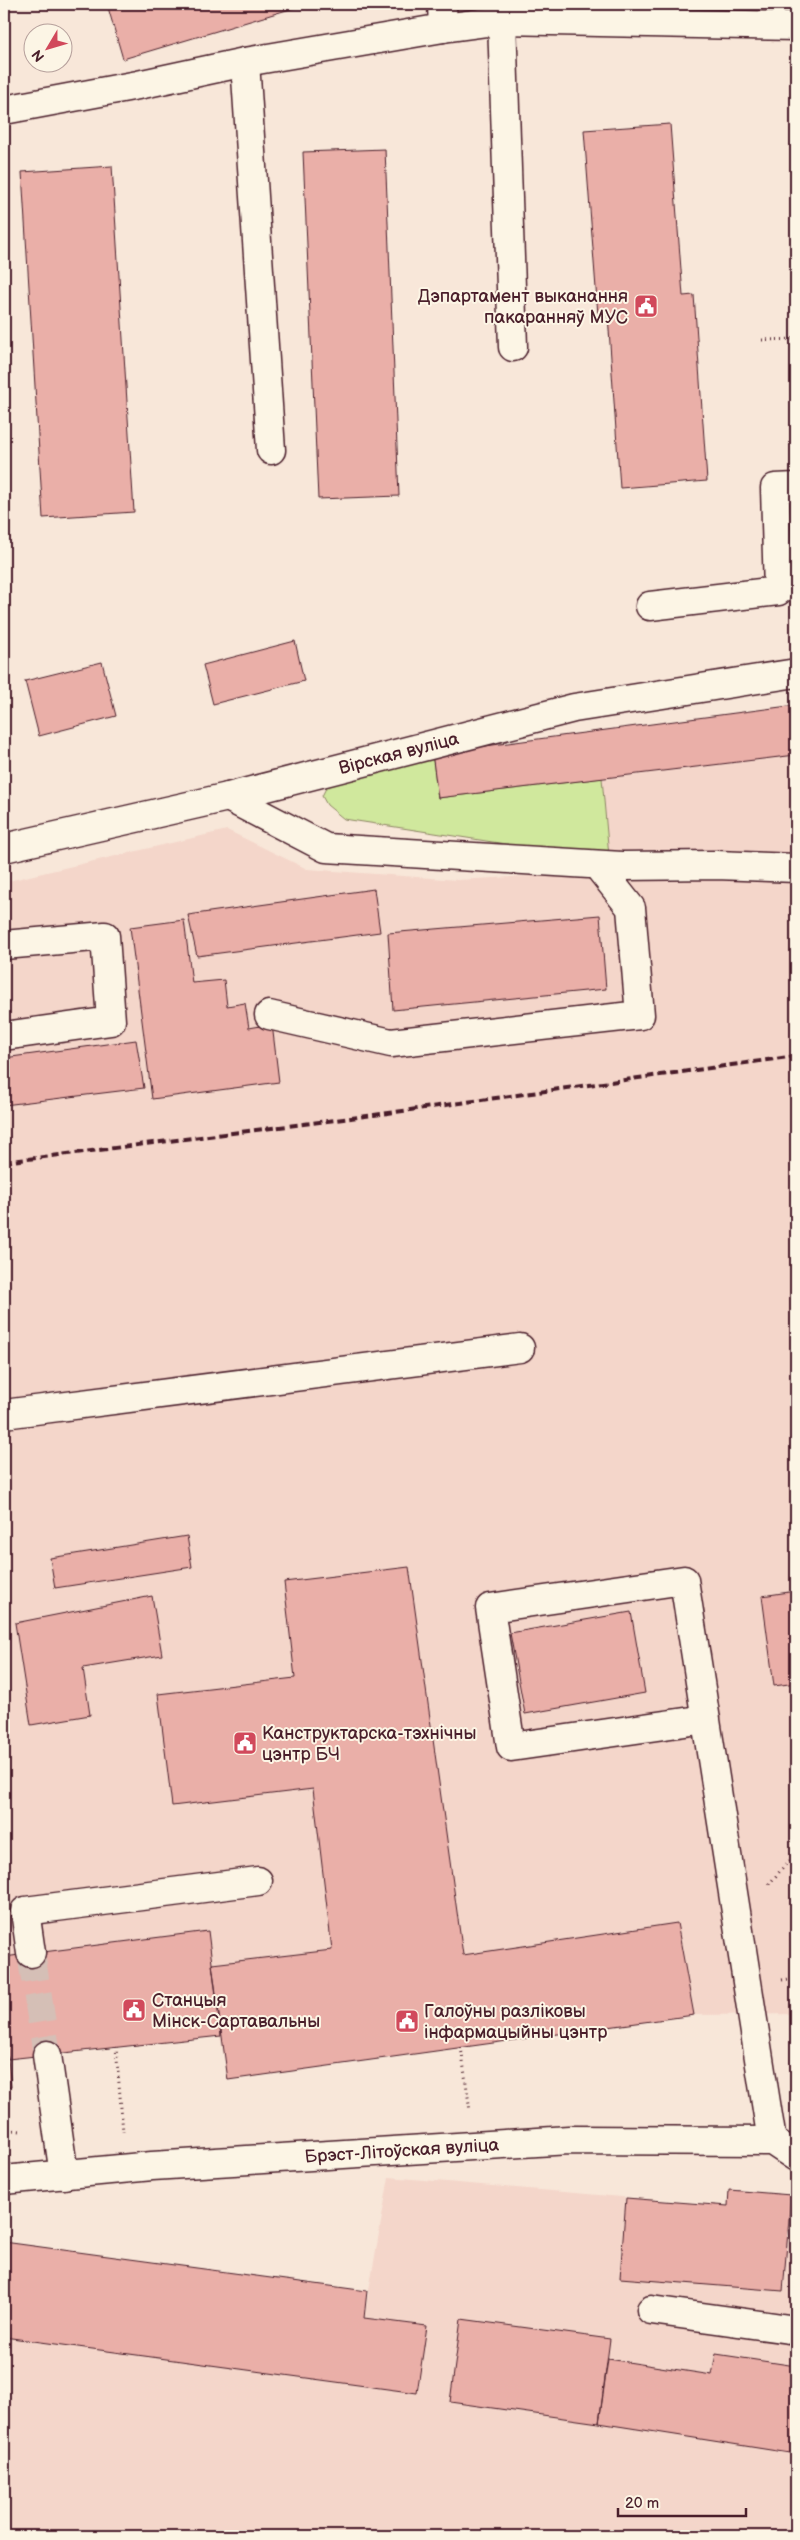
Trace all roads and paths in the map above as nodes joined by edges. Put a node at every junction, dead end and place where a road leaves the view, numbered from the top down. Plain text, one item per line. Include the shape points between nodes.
1 (442, 16) edge
2 (502, 20) junction
3 (796, 26) edge
4 (245, 62) junction
5 (4, 110) edge
6 (796, 339) edge
7 (762, 340) dead end
8 (513, 347) dead end
9 (270, 450) dead end
10 (796, 487) edge
11 (650, 606) dead end
12 (796, 673) edge
13 (228, 797) junction
14 (4, 848) edge
15 (597, 865) junction
16 (796, 868) edge
17 (4, 945) edge
18 (269, 1015) dead end
19 (4, 1036) edge
20 (520, 1348) dead end
21 (4, 1414) edge
22 (706, 1718) junction
23 (258, 1881) dead end
24 (31, 1953) tunnel mouth
25 (461, 2047) dead end
26 (116, 2048) dead end
27 (47, 2055) tunnel mouth
28 (470, 2112) dead end
29 (123, 2132) dead end
30 (772, 2141) junction
31 (796, 2157) edge
32 (64, 2175) junction
33 (4, 2180) edge
34 (650, 2310) dead end
35 (796, 2330) edge

1 - 2 street
1 - 4 street
2 - 3 street
2 - 8 street
4 - 5 street
4 - 9 street
6 - 7 path
10 - 11 street via 775,488 778,591
12 - 13 street, Вірская вуліца via 574,708
13 - 14 street, Вірская вуліца
13 - 15 street via 326,848
15 - 16 street
15 - 18 street via 631,908 640,1015 391,1043
17 - 19 street via 105,936 111,1021
20 - 21 street
22 - 22 street via 684,1580 490,1608 511,1747
22 - 30 street
23 - 24 street via 25,1911
25 - 28 path
26 - 29 path
27 - 32 street
30 - 31 street
30 - 32 street, Брэст-Літоўская вуліца via 570,2140
32 - 33 street, Брэст-Літоўская вуліца
34 - 35 street

